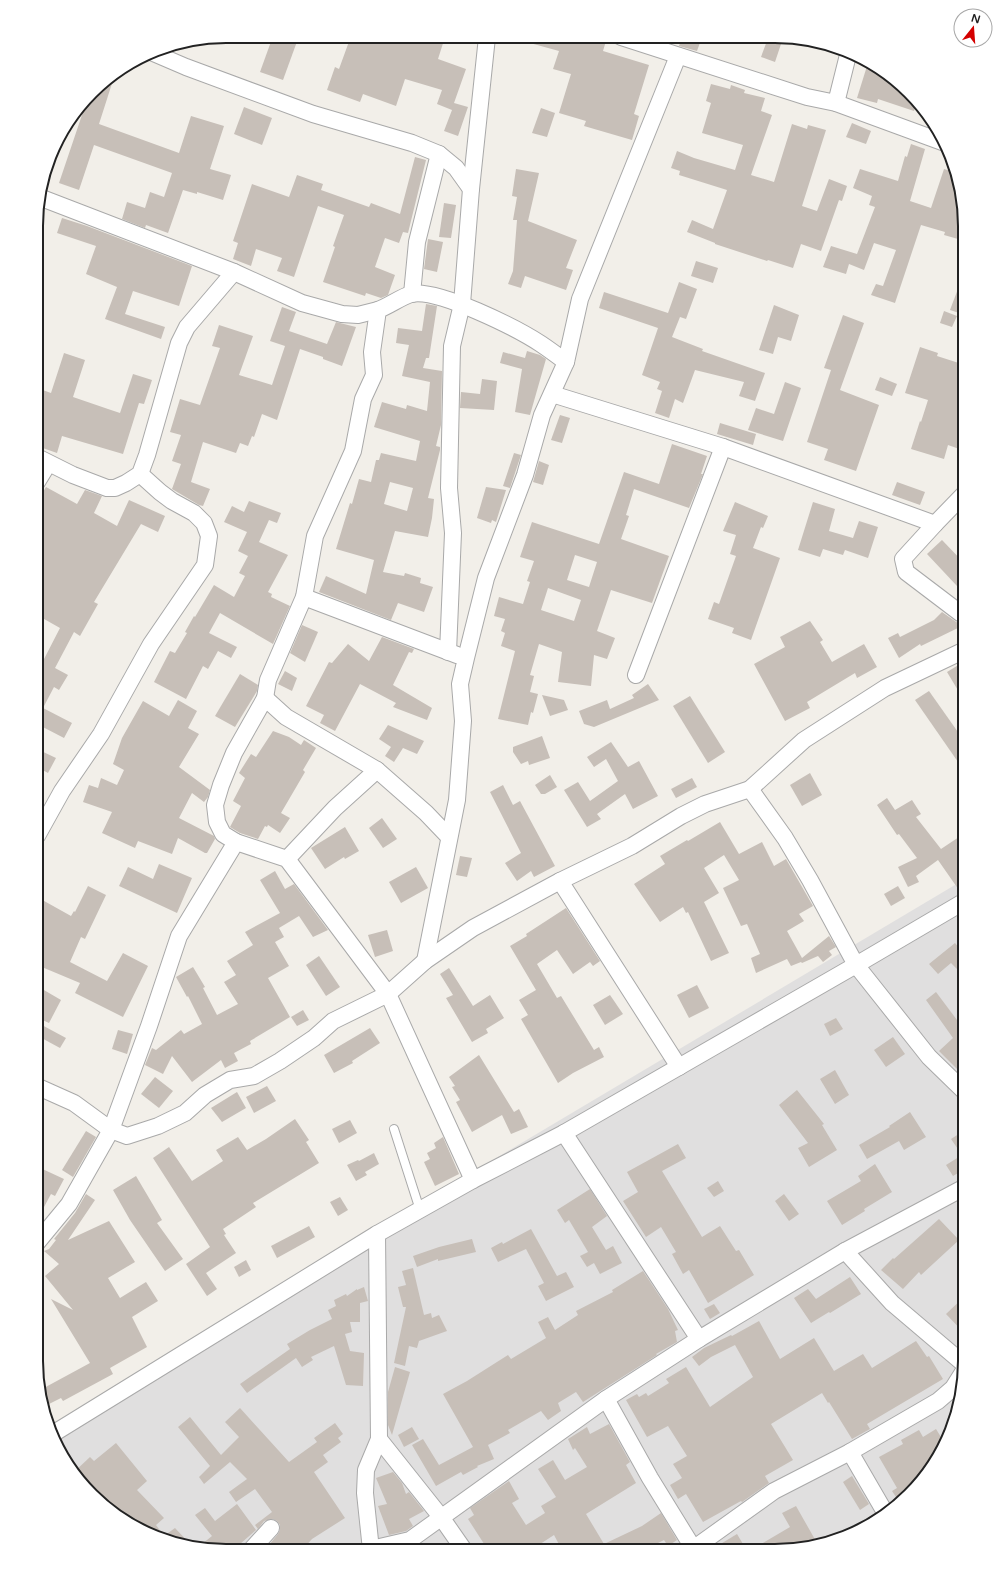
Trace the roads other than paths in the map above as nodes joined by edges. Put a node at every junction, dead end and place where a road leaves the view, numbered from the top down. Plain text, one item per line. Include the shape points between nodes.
1 (486, 43) edge
2 (639, 43) edge
3 (160, 56) edge
4 (678, 56) junction
5 (847, 58) edge
6 (836, 103) junction
7 (936, 140) edge
8 (439, 154) junction
9 (471, 189) junction
10 (45, 199) edge
11 (234, 272) junction
12 (412, 294) junction
13 (462, 304) junction
14 (378, 310) junction
15 (566, 362) junction
16 (552, 394) junction
17 (724, 447) junction
18 (43, 461) edge
19 (140, 474) junction
20 (958, 501) edge
21 (935, 524) junction
22 (304, 597) junction
23 (958, 611) edge
24 (448, 652) junction
25 (958, 653) edge
26 (466, 658) junction
27 (636, 675) dead end
28 (266, 698) junction
29 (377, 770) junction
30 (750, 789) junction
31 (43, 825) edge
32 (449, 837) junction
33 (236, 842) junction
34 (288, 860) junction
35 (560, 881) junction
36 (958, 905) edge
37 (425, 961) junction
38 (856, 965) junction
39 (388, 994) junction
40 (679, 1067) junction
41 (958, 1085) edge
42 (43, 1089) edge
43 (394, 1129) dead end
44 (111, 1130) junction
45 (564, 1133) junction
46 (473, 1180) junction
47 (958, 1191) edge
48 (420, 1210) junction
49 (377, 1234) junction
50 (43, 1235) edge
51 (845, 1252) junction
52 (699, 1339) junction
53 (958, 1359) edge
54 (956, 1383) edge
55 (606, 1399) junction
56 (57, 1430) edge
57 (379, 1439) junction
58 (850, 1452) junction
59 (883, 1508) edge
60 (441, 1517) junction
61 (272, 1528) dead end
62 (257, 1544) edge
63 (370, 1544) edge
64 (394, 1544) edge
65 (460, 1544) edge
66 (690, 1544) edge
67 (702, 1544) edge

1 - 9 street
2 - 4 street
3 - 8 street via 313,114 412,143
4 - 6 street via 807,97
4 - 15 street via 580,299
5 - 6 street
6 - 7 street
8 - 9 street via 456,168
8 - 12 street via 417,242
9 - 13 street
10 - 11 street
11 - 14 street via 302,303 342,314 358,315
11 - 19 street via 187,327 179,343
12 - 13 street via 428,295
12 - 14 street
13 - 15 street via 518,331
13 - 24 street via 452,346 449,488 453,533
14 - 22 street via 372,352 374,375 363,399 353,451 315,536
15 - 16 street
16 - 17 street
16 - 26 street via 542,415 525,475 486,578
17 - 21 street
17 - 27 street
18 - 19 street via 107,488 115,488
19 - 31 street via 172,501 194,513 204,522 208,536 204,565 151,644 101,734 62,791
20 - 21 street
21 - 23 street via 903,559 906,572
22 - 24 street
22 - 28 street via 268,680
24 - 26 street
25 - 30 street via 885,688 804,740
26 - 32 street via 460,684 463,721 457,800
28 - 29 street via 286,717
28 - 33 street via 234,753 215,805 217,822 223,834
29 - 32 street
29 - 34 street via 335,808
30 - 35 street via 705,804 632,846
30 - 38 street via 785,838
32 - 37 street
33 - 34 street
33 - 44 street via 179,936
34 - 39 street
35 - 37 street via 474,928
35 - 40 street
36 - 38 street
37 - 39 street
38 - 40 street
38 - 41 street via 929,1057
39 - 44 street via 333,1021 314,1038 254,1076 230,1080 205,1095 185,1113 158,1126 127,1136
39 - 46 street
40 - 45 street
42 - 44 street via 74,1103
43 - 48 lane
44 - 50 street via 68,1204
45 - 46 street
45 - 52 street
46 - 48 street
47 - 51 street
48 - 49 street
49 - 56 street
49 - 57 street
51 - 52 street
51 - 53 street via 892,1303
52 - 55 street
54 - 58 street via 938,1401
55 - 60 street
55 - 66 street
57 - 60 street
57 - 63 street via 366,1470 365,1493
58 - 59 street
58 - 67 street via 774,1492
60 - 64 street via 410,1540
60 - 65 street
61 - 62 street

